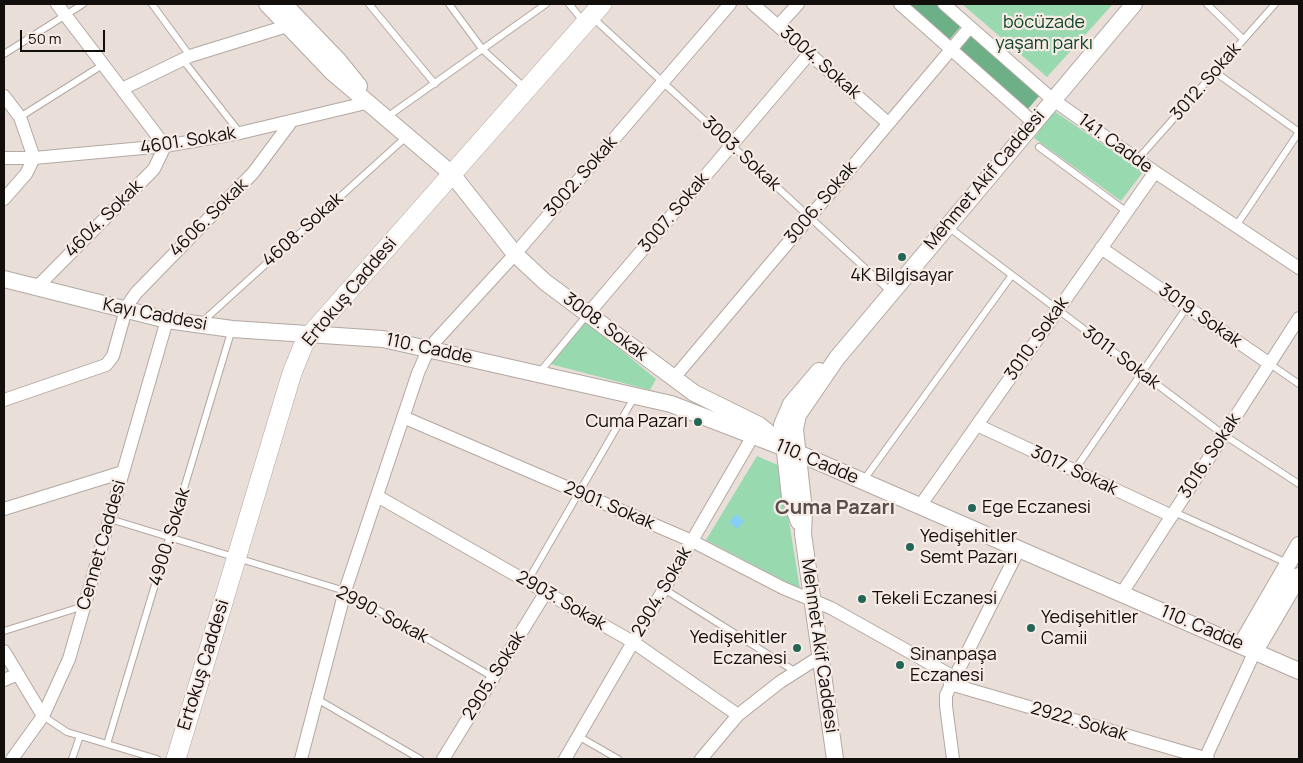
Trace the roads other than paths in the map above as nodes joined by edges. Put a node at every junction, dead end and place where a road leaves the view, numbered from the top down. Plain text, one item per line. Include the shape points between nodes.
1 (58, 4) edge
2 (82, 4) edge
3 (152, 4) edge
4 (267, 4) edge
5 (369, 4) edge
6 (448, 4) edge
7 (546, 4) edge
8 (569, 4) edge
9 (730, 4) edge
10 (753, 4) edge
11 (798, 4) edge
12 (900, 4) edge
13 (944, 4) edge
14 (1134, 4) edge
15 (1207, 4) edge
16 (1275, 4) edge
17 (290, 5) edge
18 (66, 14) junction
19 (593, 14) edge
20 (287, 26) junction
21 (778, 26) junction
22 (970, 26) junction
23 (1244, 39) junction
24 (951, 49) junction
25 (483, 50) junction
26 (4, 54) edge
27 (810, 54) junction
28 (187, 58) junction
29 (104, 64) junction
30 (1215, 72) junction
31 (663, 82) junction
32 (435, 84) junction
33 (122, 89) junction
34 (526, 89) junction
35 (4, 96) edge
36 (1052, 99) junction
37 (370, 102) junction
38 (20, 117) junction
39 (387, 117) junction
40 (291, 122) junction
41 (1033, 122) junction
42 (888, 123) junction
43 (1298, 130) edge
44 (240, 133) junction
45 (407, 135) junction
46 (732, 145) junction
47 (165, 146) junction
48 (1039, 147) dead end
49 (4, 158) edge
50 (34, 158) junction
51 (1137, 160) junction
52 (1155, 172) junction
53 (452, 174) junction
54 (4, 199) edge
55 (1127, 212) junction
56 (810, 217) junction
57 (946, 226) junction
58 (1236, 226) junction
59 (1101, 248) junction
60 (515, 254) junction
61 (1299, 268) edge
62 (1012, 275) junction
63 (4, 279) edge
64 (36, 288) junction
65 (891, 292) junction
66 (1187, 307) junction
67 (1058, 310) junction
68 (125, 311) junction
69 (587, 315) junction
70 (1299, 318) edge
71 (167, 320) junction
72 (199, 324) junction
73 (232, 329) junction
74 (310, 335) junction
75 (429, 348) junction
76 (837, 358) junction
77 (1270, 364) junction
78 (539, 373) junction
79 (1141, 373) junction
80 (673, 379) junction
81 (1299, 384) edge
82 (636, 395) junction
83 (4, 400) edge
84 (791, 404) junction
85 (403, 417) junction
86 (976, 425) junction
87 (756, 430) junction
88 (1224, 435) junction
89 (791, 451) junction
90 (1074, 471) junction
91 (123, 472) junction
92 (863, 481) junction
93 (1299, 484) edge
94 (579, 492) junction
95 (377, 496) junction
96 (920, 506) junction
97 (4, 509) edge
98 (1173, 514) junction
99 (110, 519) junction
100 (169, 537) junction
101 (692, 541) junction
102 (1299, 546) edge
103 (1019, 549) junction
104 (236, 558) junction
105 (1294, 570) edge
106 (527, 582) junction
107 (664, 589) junction
108 (345, 591) junction
109 (546, 592) junction
110 (1122, 594) junction
111 (813, 600) junction
112 (84, 606) junction
113 (4, 630) edge
114 (633, 642) junction
115 (1248, 648) junction
116 (4, 651) edge
117 (821, 656) junction
118 (1299, 671) edge
119 (796, 672) junction
120 (18, 674) junction
121 (494, 677) junction
122 (4, 680) edge
123 (952, 681) junction
124 (317, 699) junction
125 (44, 716) junction
126 (738, 716) junction
127 (80, 736) junction
128 (578, 736) junction
129 (107, 744) junction
130 (12, 759) edge
131 (72, 759) edge
132 (157, 759) edge
133 (177, 759) edge
134 (301, 759) edge
135 (420, 759) edge
136 (443, 759) edge
137 (565, 759) edge
138 (618, 759) edge
139 (701, 759) edge
140 (836, 759) edge
141 (953, 759) edge
142 (1206, 759) edge

1 - 18 street
2 - 18 lane
3 - 28 lane
4 - 20 street
5 - 32 lane
6 - 25 lane
7 - 25 lane
8 - 19 lane, 3003. Sokak
9 - 31 street, 3002. Sokak
10 - 21 street, 3004. Sokak
11 - 21 street
12 - 24 street
13 - 22 street, 141. Cadde
14 - 36 street, Mehmet Akif Caddesi
15 - 23 lane
16 - 23 lane, 3012. Sokak
17 - 37 street via 348,71
18 - 26 lane
18 - 29 street
19 - 31 lane, 3003. Sokak
19 - 34 main road, Ertokuş Caddesi
20 - 28 street
20 - 37 street via 333,73
21 - 27 street, 3004. Sokak
22 - 24 street, 3006. Sokak
22 - 36 street, 141. Cadde
23 - 30 lane, 3012. Sokak
24 - 41 street
24 - 42 street, 3006. Sokak
25 - 32 lane
25 - 34 lane
27 - 42 street, 3004. Sokak
27 - 46 street, 3007. Sokak
28 - 33 street
28 - 44 lane
29 - 33 street
29 - 38 lane
30 - 43 lane
30 - 51 lane, 3012. Sokak
31 - 46 lane, 3003. Sokak
31 - 60 street, 3002. Sokak
32 - 39 lane
33 - 47 street
34 - 53 main road, Ertokuş Caddesi
35 - 38 street
36 - 41 street, Mehmet Akif Caddesi
36 - 51 street, 141. Cadde
37 - 39 street, 3008. Sokak
37 - 40 street, 4601. Sokak
38 - 50 street
39 - 45 street, 3008. Sokak
40 - 44 street, 4601. Sokak
40 - 68 street, 4606. Sokak via 253,173 144,284
41 - 57 street, Mehmet Akif Caddesi
42 - 56 street, 3006. Sokak
43 - 58 lane
44 - 47 street, 4601. Sokak
45 - 53 street, 3008. Sokak
45 - 72 lane, 4608. Sokak
46 - 56 lane, 3003. Sokak
46 - 69 street, 3007. Sokak
47 - 50 street, 4601. Sokak
47 - 64 street, 4604. Sokak via 154,168
48 - 55 lane
49 - 50 street, 4601. Sokak
50 - 54 street via 26,174
51 - 52 street, 141. Cadde
52 - 55 street, 3010. Sokak
52 - 58 street, 141. Cadde
53 - 60 street, 3008. Sokak
53 - 74 main road, Ertokuş Caddesi
55 - 59 street, 3010. Sokak
56 - 65 lane, 3003. Sokak
56 - 80 street, 3006. Sokak
57 - 62 lane, 3011. Sokak
57 - 65 street, Mehmet Akif Caddesi
58 - 61 street, 141. Cadde
59 - 66 street, 3019. Sokak
59 - 67 street, 3010. Sokak
60 - 69 street, 3008. Sokak
60 - 75 street, 3002. Sokak
62 - 67 lane, 3011. Sokak
62 - 92 lane
63 - 64 street, Kayı Caddesi
64 - 68 street, Kayı Caddesi
65 - 76 street, Mehmet Akif Caddesi
66 - 77 street, 3019. Sokak
66 - 79 lane
67 - 79 lane, 3011. Sokak
67 - 86 street, 3010. Sokak
68 - 71 street, Kayı Caddesi
68 - 83 street via 113,356 106,365
69 - 78 lane, 3007. Sokak
69 - 80 street, 3008. Sokak
70 - 77 street, 3016. Sokak
71 - 72 street, Kayı Caddesi
71 - 91 street, Cennet Caddesi
72 - 73 street, Kayı Caddesi
73 - 74 street, Kayı Caddesi
73 - 100 lane, 4900. Sokak
74 - 75 street, 110. Cadde via 351,336
74 - 104 main road, Ertokuş Caddesi via 292,373
75 - 78 street, 110. Cadde
75 - 85 street
76 - 84 street, Mehmet Akif Caddesi via 809,380
76 - 89 street, Mehmet Akif Caddesi via 798,415
77 - 81 lane, 3019. Sokak
77 - 88 street, 3016. Sokak
78 - 82 street, 110. Cadde
79 - 88 lane, 3011. Sokak
79 - 90 lane
80 - 87 street, 3008. Sokak
82 - 87 street, 110. Cadde
82 - 94 lane
84 - 87 street
84 - 89 street, Mehmet Akif Caddesi via 782,424
85 - 94 street, 2901. Sokak
85 - 95 street
86 - 90 street, 3017. Sokak
86 - 96 street, 3010. Sokak
87 - 89 street, 110. Cadde
87 - 101 street, 2904. Sokak
88 - 93 lane, 3011. Sokak
88 - 98 street, 3016. Sokak
89 - 92 street, 110. Cadde
89 - 111 street, Mehmet Akif Caddesi via 804,511 803,534
90 - 98 street, 3017. Sokak
91 - 97 street
91 - 99 street, Cennet Caddesi
92 - 96 street, 110. Cadde
94 - 101 street, 2901. Sokak
94 - 106 lane
95 - 106 street, 2903. Sokak
95 - 108 street
96 - 103 street, 110. Cadde
98 - 105 lane, 3017. Sokak
98 - 110 street, 3016. Sokak
99 - 100 lane, 2990. Sokak
99 - 112 street, Cennet Caddesi
100 - 104 lane, 2990. Sokak
100 - 129 lane, 4900. Sokak
101 - 107 street, 2904. Sokak
101 - 111 street, 2901. Sokak
102 - 105 street
103 - 110 street, 110. Cadde
103 - 123 street
104 - 108 lane, 2990. Sokak
104 - 133 main road, Ertokuş Caddesi
105 - 115 street
106 - 109 street, 2903. Sokak
107 - 114 street, 2904. Sokak
107 - 119 lane
108 - 121 lane, 2990. Sokak
108 - 124 street
109 - 114 street, 2903. Sokak
109 - 121 street, 2905. Sokak
110 - 115 street, 110. Cadde
111 - 117 street, Mehmet Akif Caddesi
111 - 123 street, 2922. Sokak via 849,618
112 - 113 lane
112 - 125 street, Cennet Caddesi via 69,659
114 - 126 street, 2903. Sokak
114 - 128 street, 2904. Sokak
115 - 118 street, 110. Cadde
115 - 142 street
116 - 120 street
117 - 119 street
117 - 140 street, Mehmet Akif Caddesi
119 - 126 street
120 - 122 street
120 - 125 street
121 - 136 street, 2905. Sokak
123 - 141 street via 946,706
123 - 142 street, 2922. Sokak
124 - 134 street
124 - 135 lane
125 - 127 lane via 58,728
125 - 130 street, Cennet Caddesi
126 - 139 street
127 - 129 lane
127 - 131 lane
128 - 137 street, 2904. Sokak
128 - 138 lane
129 - 132 lane

